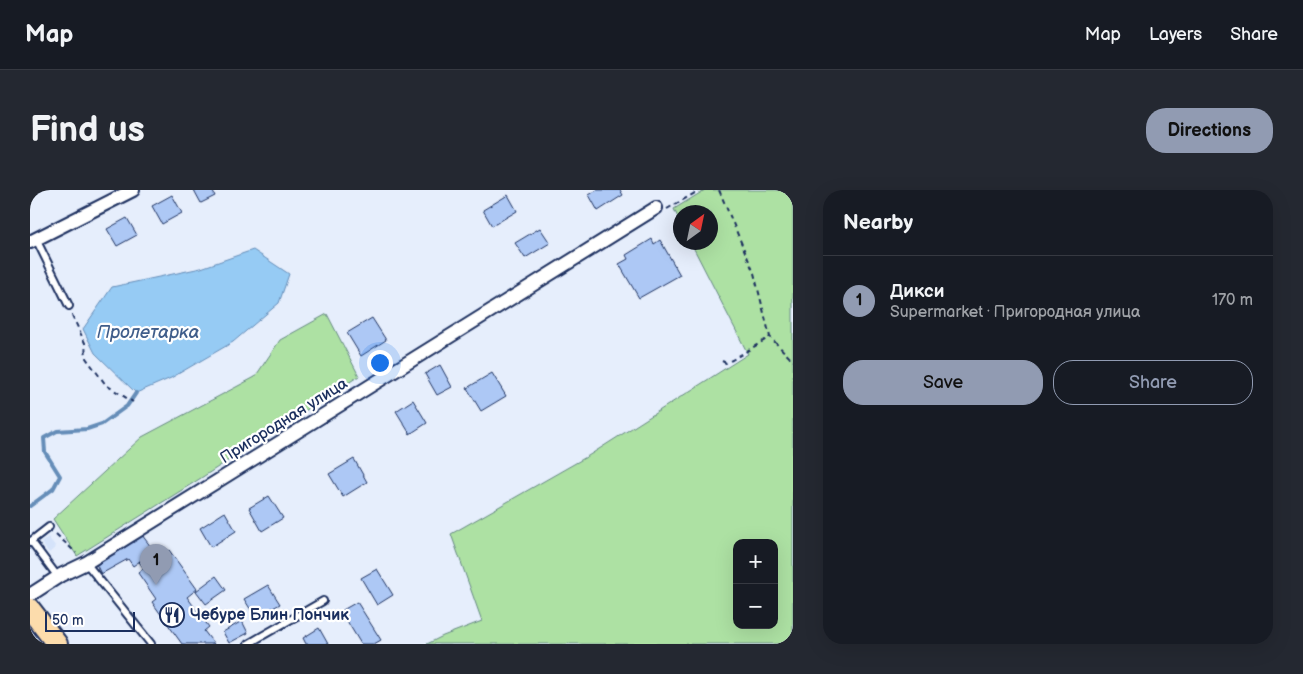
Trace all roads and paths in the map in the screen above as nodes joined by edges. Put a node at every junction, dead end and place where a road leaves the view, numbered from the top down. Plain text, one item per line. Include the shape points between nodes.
1 (133, 190) edge
2 (700, 190) edge
3 (719, 190) edge
4 (656, 208) joint
5 (33, 240) edge
6 (68, 306) joint
7 (770, 337) junction
8 (722, 361) dead end
9 (793, 362) edge
10 (133, 402) dead end
11 (49, 527) joint
12 (86, 563) junction
13 (58, 577) junction
14 (30, 596) edge
15 (323, 601) dead end
16 (30, 609) edge
17 (30, 630) edge
18 (41, 644) edge
19 (57, 644) edge
20 (151, 644) edge
21 (248, 644) edge

1 - 5 street
2 - 4 path via 664,211
3 - 7 path via 754,273
4 - 12 street, Пригородная улица
5 - 6 lane
6 - 10 path via 85,343 86,358 106,385
7 - 8 path via 732,360
7 - 9 path
11 - 12 path
11 - 13 lane via 31,541
12 - 13 street, Пригородная улица
12 - 20 lane
13 - 14 street, Пригородная улица
15 - 21 lane
16 - 19 main road
17 - 18 main road

